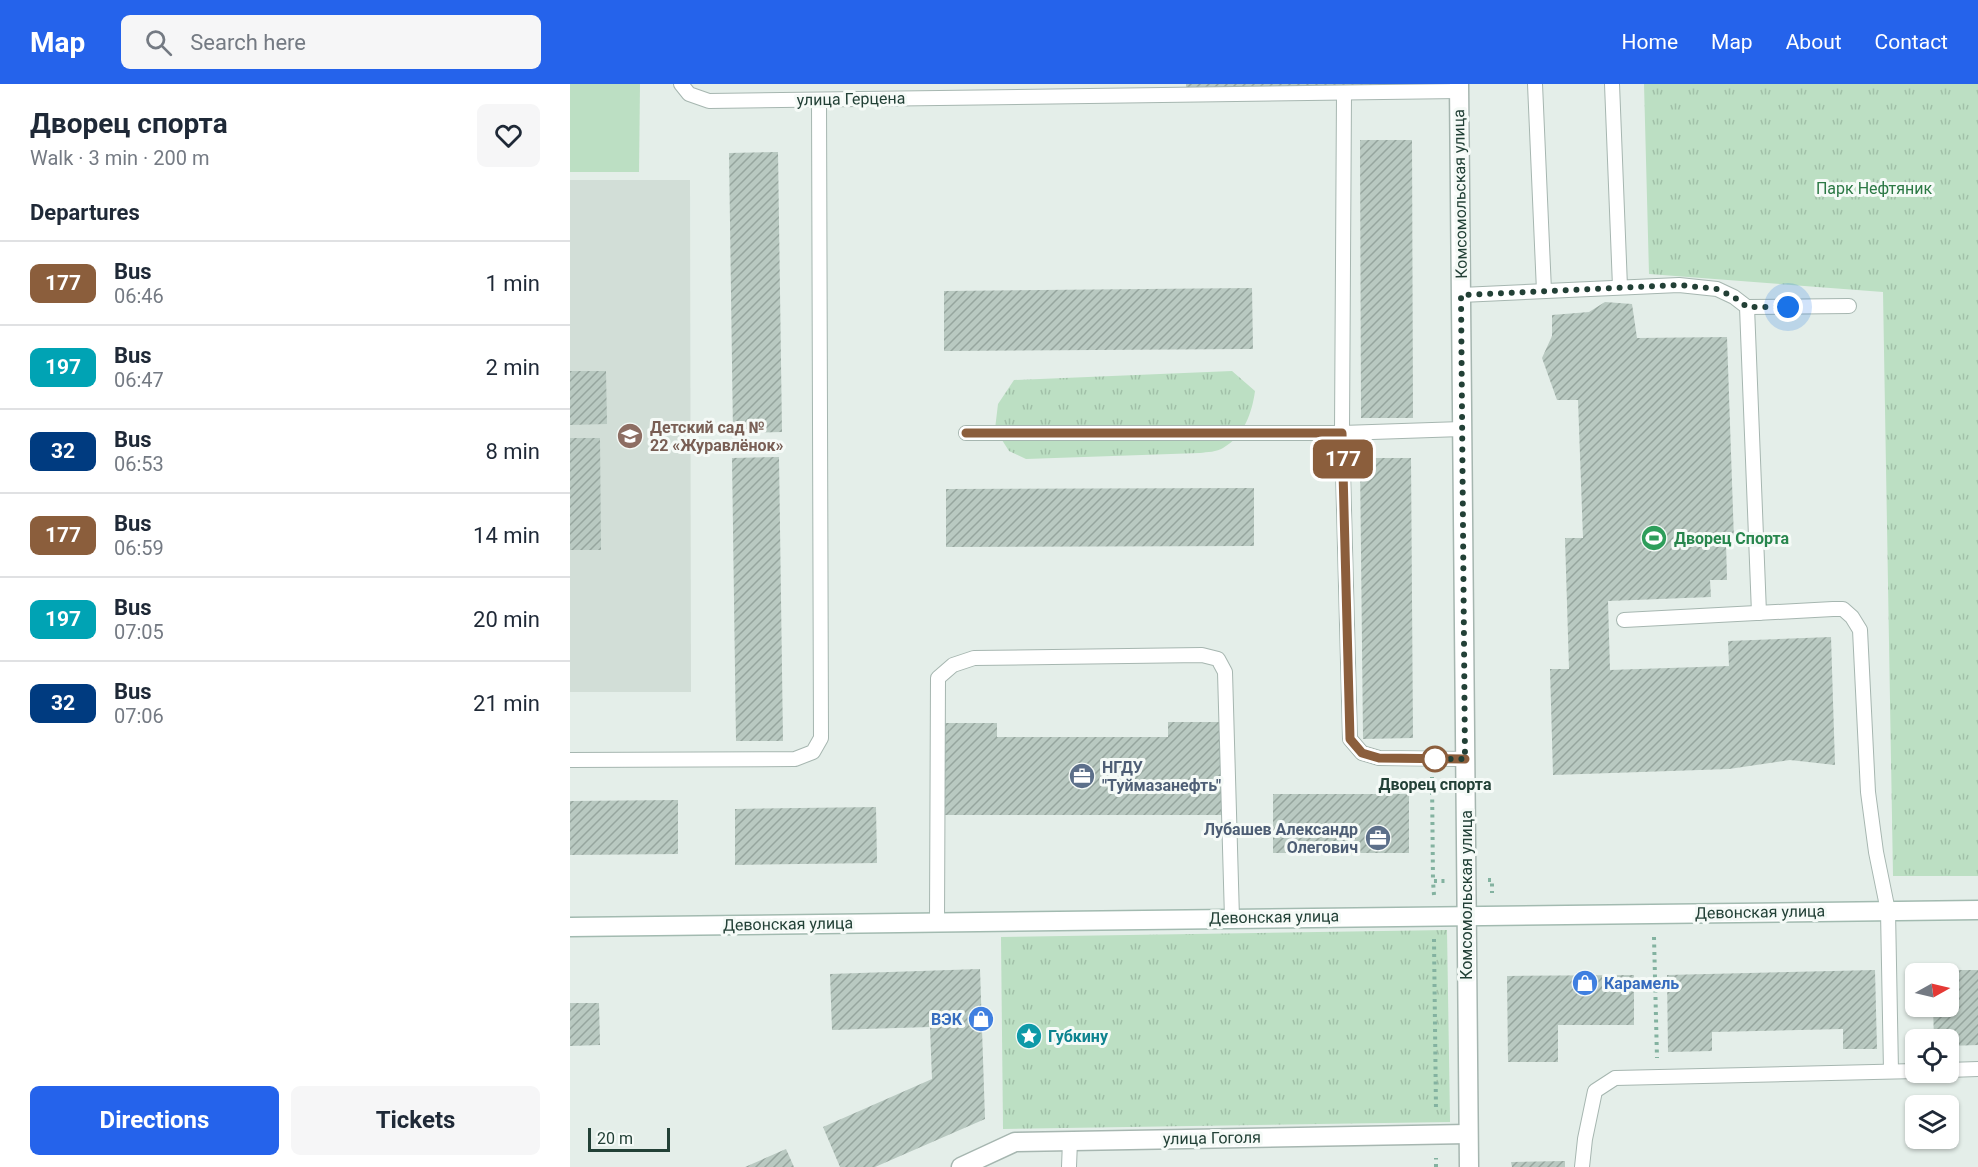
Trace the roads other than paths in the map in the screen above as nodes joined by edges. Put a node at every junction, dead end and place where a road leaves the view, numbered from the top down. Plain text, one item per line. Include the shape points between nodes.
1 (681, 84) edge
2 (1535, 84) edge
3 (1612, 84) edge
4 (1459, 88) edge
5 (1344, 93) junction
6 (819, 100) junction
7 (1620, 287) junction
8 (1544, 291) junction
9 (1461, 295) junction
10 (1849, 306) dead end
11 (1747, 307) junction
12 (1462, 429) junction
13 (966, 433) dead end
14 (1342, 433) junction
15 (1759, 613) junction
16 (1624, 620) dead end
17 (570, 759) edge
18 (1465, 759) junction
19 (1978, 910) edge
20 (1888, 911) junction
21 (1467, 915) junction
22 (1232, 918) junction
23 (937, 922) junction
24 (570, 927) edge
25 (1978, 1069) edge
26 (1959, 1070) edge
27 (1891, 1071) junction
28 (1905, 1071) edge
29 (1468, 1134) junction
30 (1070, 1141) junction
31 (961, 1167) edge
32 (1070, 1167) edge
33 (1469, 1167) edge
34 (1582, 1167) edge

1 - 6 lane, улица Герцена via 688,94 709,101
2 - 8 lane
3 - 7 lane
4 - 5 lane, улица Герцена
4 - 9 street, Комсомольская улица
5 - 6 lane, улица Герцена
5 - 14 lane
6 - 17 lane via 821,738 813,752 795,759
7 - 8 lane
7 - 11 lane via 1679,285 1717,289
8 - 9 lane
9 - 12 street, Комсомольская улица
10 - 11 lane
11 - 15 lane
12 - 14 lane
12 - 18 street, Комсомольская улица
13 - 14 lane
14 - 18 lane via 1350,739 1362,753 1379,758
15 - 16 lane
15 - 20 lane via 1843,609 1860,630 1869,792
18 - 21 street, Комсомольская улица
19 - 20 street, Девонская улица
20 - 21 street, Девонская улица
20 - 27 lane
21 - 22 street, Девонская улица
21 - 29 street, Комсомольская улица
22 - 23 street, Девонская улица
22 - 23 lane via 1225,672 1218,659 1202,655 1020,657 974,658 953,665 938,678
23 - 24 street, Девонская улица
25 - 26 lane
27 - 28 lane
27 - 34 lane via 1615,1078 1595,1091
29 - 30 street, улица Гоголя
29 - 33 street, Комсомольская улица
30 - 31 street, улица Гоголя via 1015,1142
30 - 32 lane

